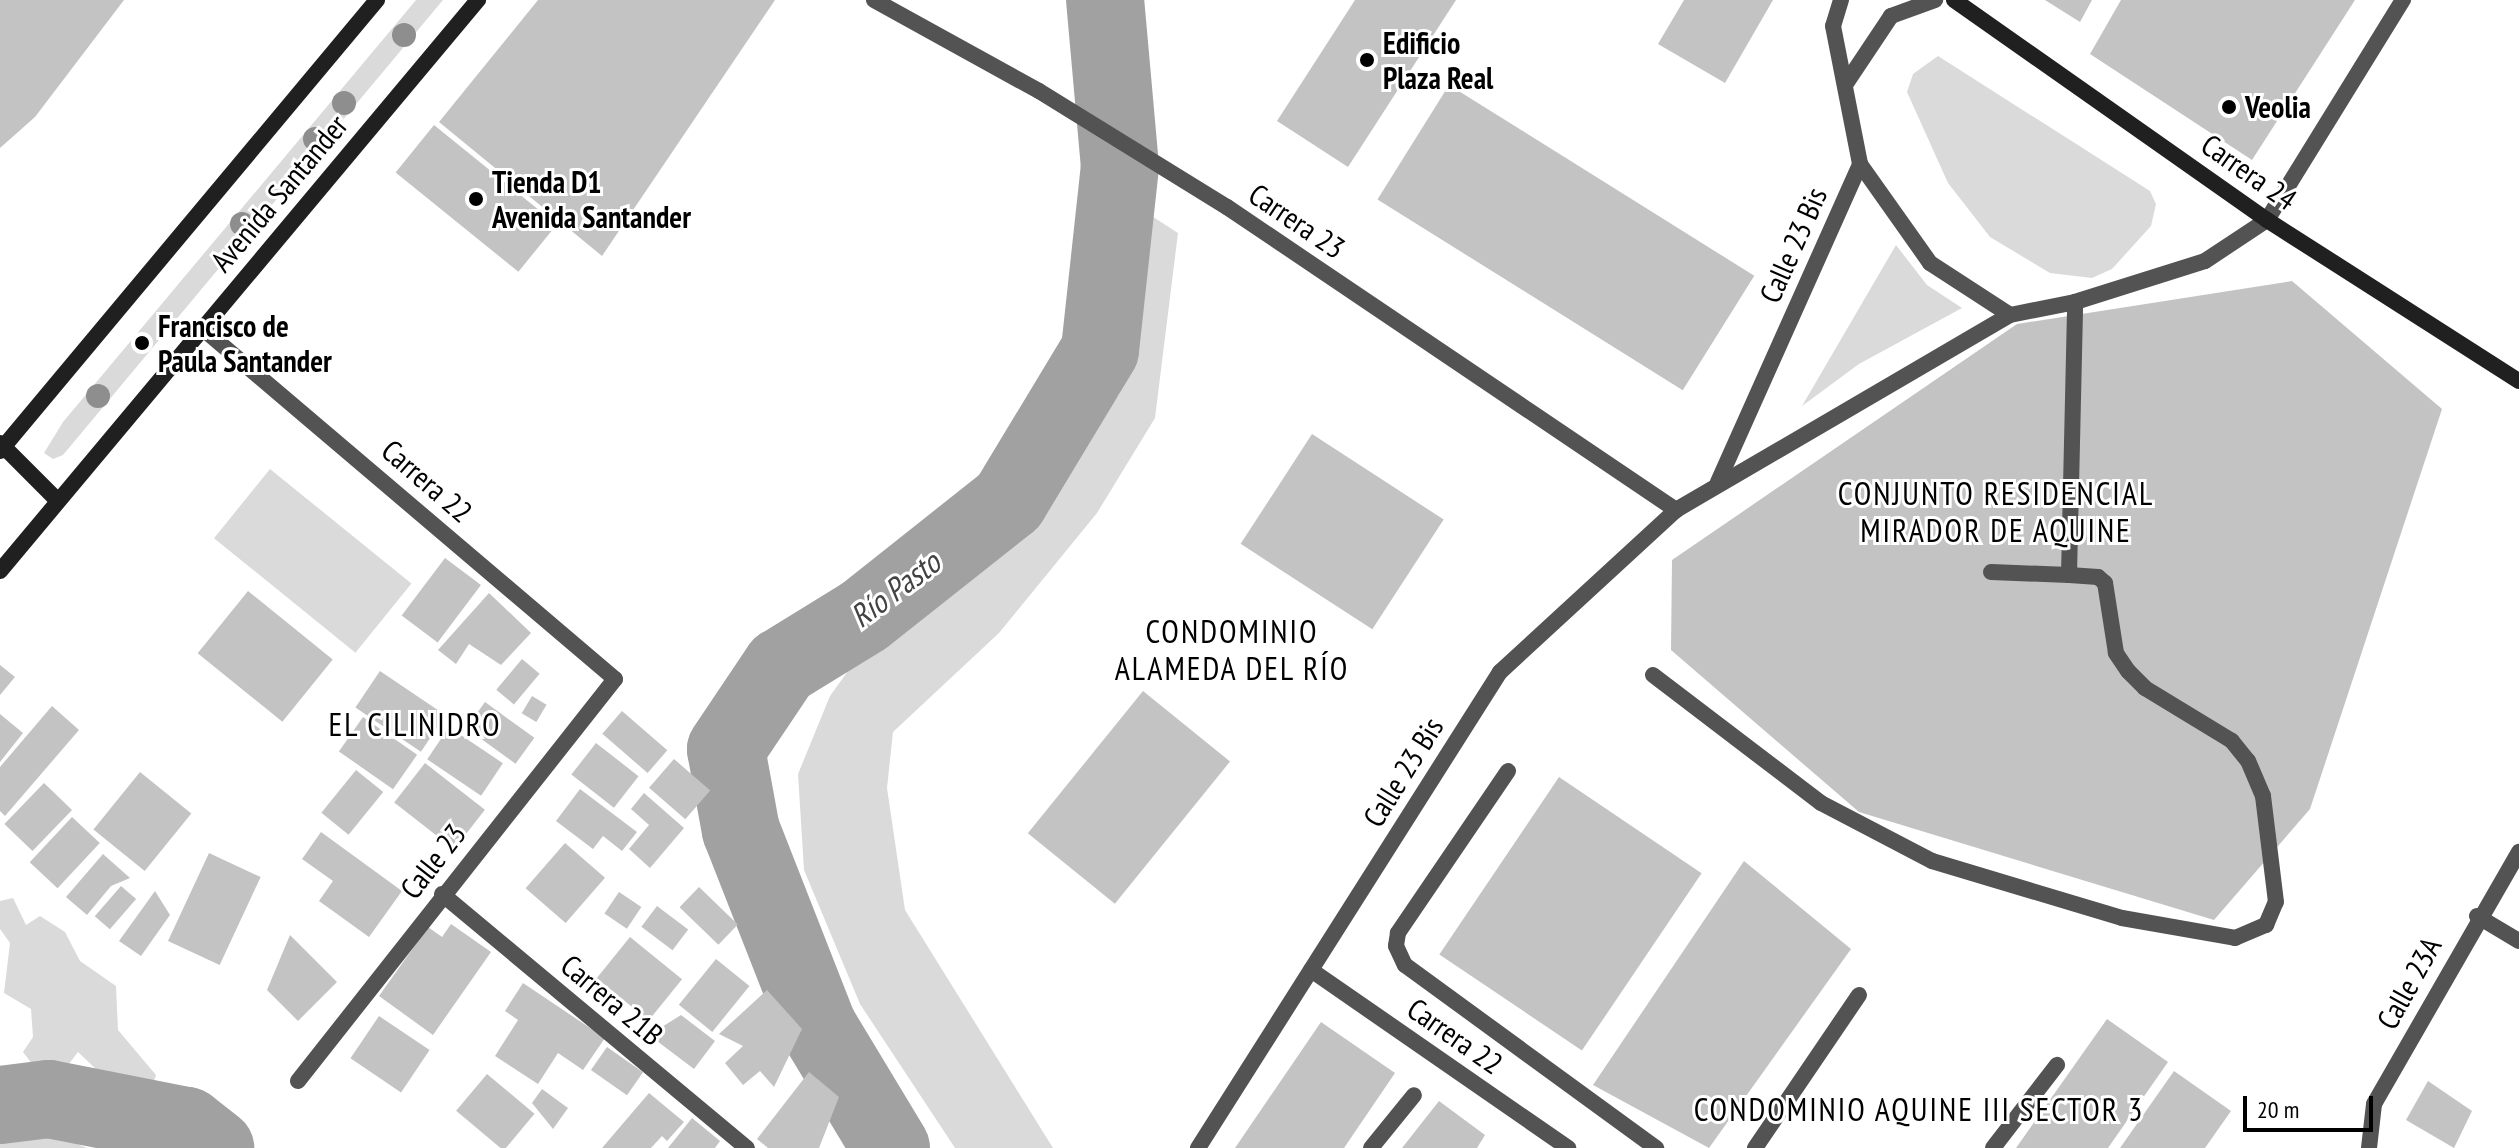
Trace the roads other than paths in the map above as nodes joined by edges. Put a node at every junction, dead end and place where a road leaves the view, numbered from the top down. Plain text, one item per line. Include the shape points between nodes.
1 (377, 0) edge
2 (478, 0) edge
3 (874, 0) edge
4 (1841, 0) edge
5 (1935, 0) edge
6 (1954, 0) edge
7 (2403, 0) edge
8 (1845, 85) junction
9 (1860, 164) junction
10 (2267, 220) junction
11 (2075, 302) junction
12 (2010, 315) junction
13 (202, 328) junction
14 (2519, 381) edge
15 (1, 447) edge
16 (1718, 482) junction
17 (58, 501) junction
18 (1676, 510) junction
19 (0, 571) edge
20 (1991, 572) dead end
21 (2069, 575) junction
22 (1653, 675) dead end
23 (615, 679) joint
24 (1508, 771) dead end
25 (2519, 852) edge
26 (442, 894) junction
27 (2477, 916) junction
28 (2519, 941) edge
29 (1311, 970) junction
30 (1859, 995) dead end
31 (2057, 1065) dead end
32 (298, 1081) dead end
33 (1414, 1095) dead end
34 (747, 1148) edge
35 (1198, 1148) edge
36 (1371, 1148) edge
37 (1568, 1148) edge
38 (1656, 1148) edge
39 (1755, 1148) edge
40 (1993, 1148) edge
41 (2369, 1148) edge

1 - 15 main road, Avenida Santander
2 - 13 main road, Avenida Santander
3 - 18 street, Carrera 23 via 1039,91 1227,207
4 - 8 street via 1833,26
5 - 8 street via 1891,16
6 - 10 main road, Carrera 24
7 - 10 street
8 - 9 street
9 - 12 street via 1930,263
9 - 16 street, Calle 23 Bis
10 - 11 street, Calle 23 Bis via 2205,261
10 - 14 main road, Carrera 24
11 - 12 street, Calle 23 Bis
11 - 21 street
12 - 16 street, Calle 23 Bis
13 - 17 main road, Avenida Santander
13 - 23 street, Carrera 22
15 - 17 main road
16 - 18 street, Calle 23 Bis
17 - 19 main road, Avenida Santander
18 - 29 street, Calle 23 Bis via 1500,672
20 - 21 street
21 - 22 street via 2098,577 2105,583 2116,653 2128,671 2145,688 2232,741 2248,761 2263,796 2276,902 2266,925 2235,938 2122,918 1932,861 1821,803
23 - 26 street, Calle 23
24 - 38 street via 1398,933 1396,946 1405,965
25 - 27 street, Calle 23A
26 - 32 street, Calle 23
26 - 34 street, Carrera 21B
27 - 28 street
27 - 41 street, Calle 23A via 2374,1104
29 - 35 street, Calle 23 Bis
29 - 37 street, Carrera 22
30 - 39 street
31 - 40 street
33 - 36 street

